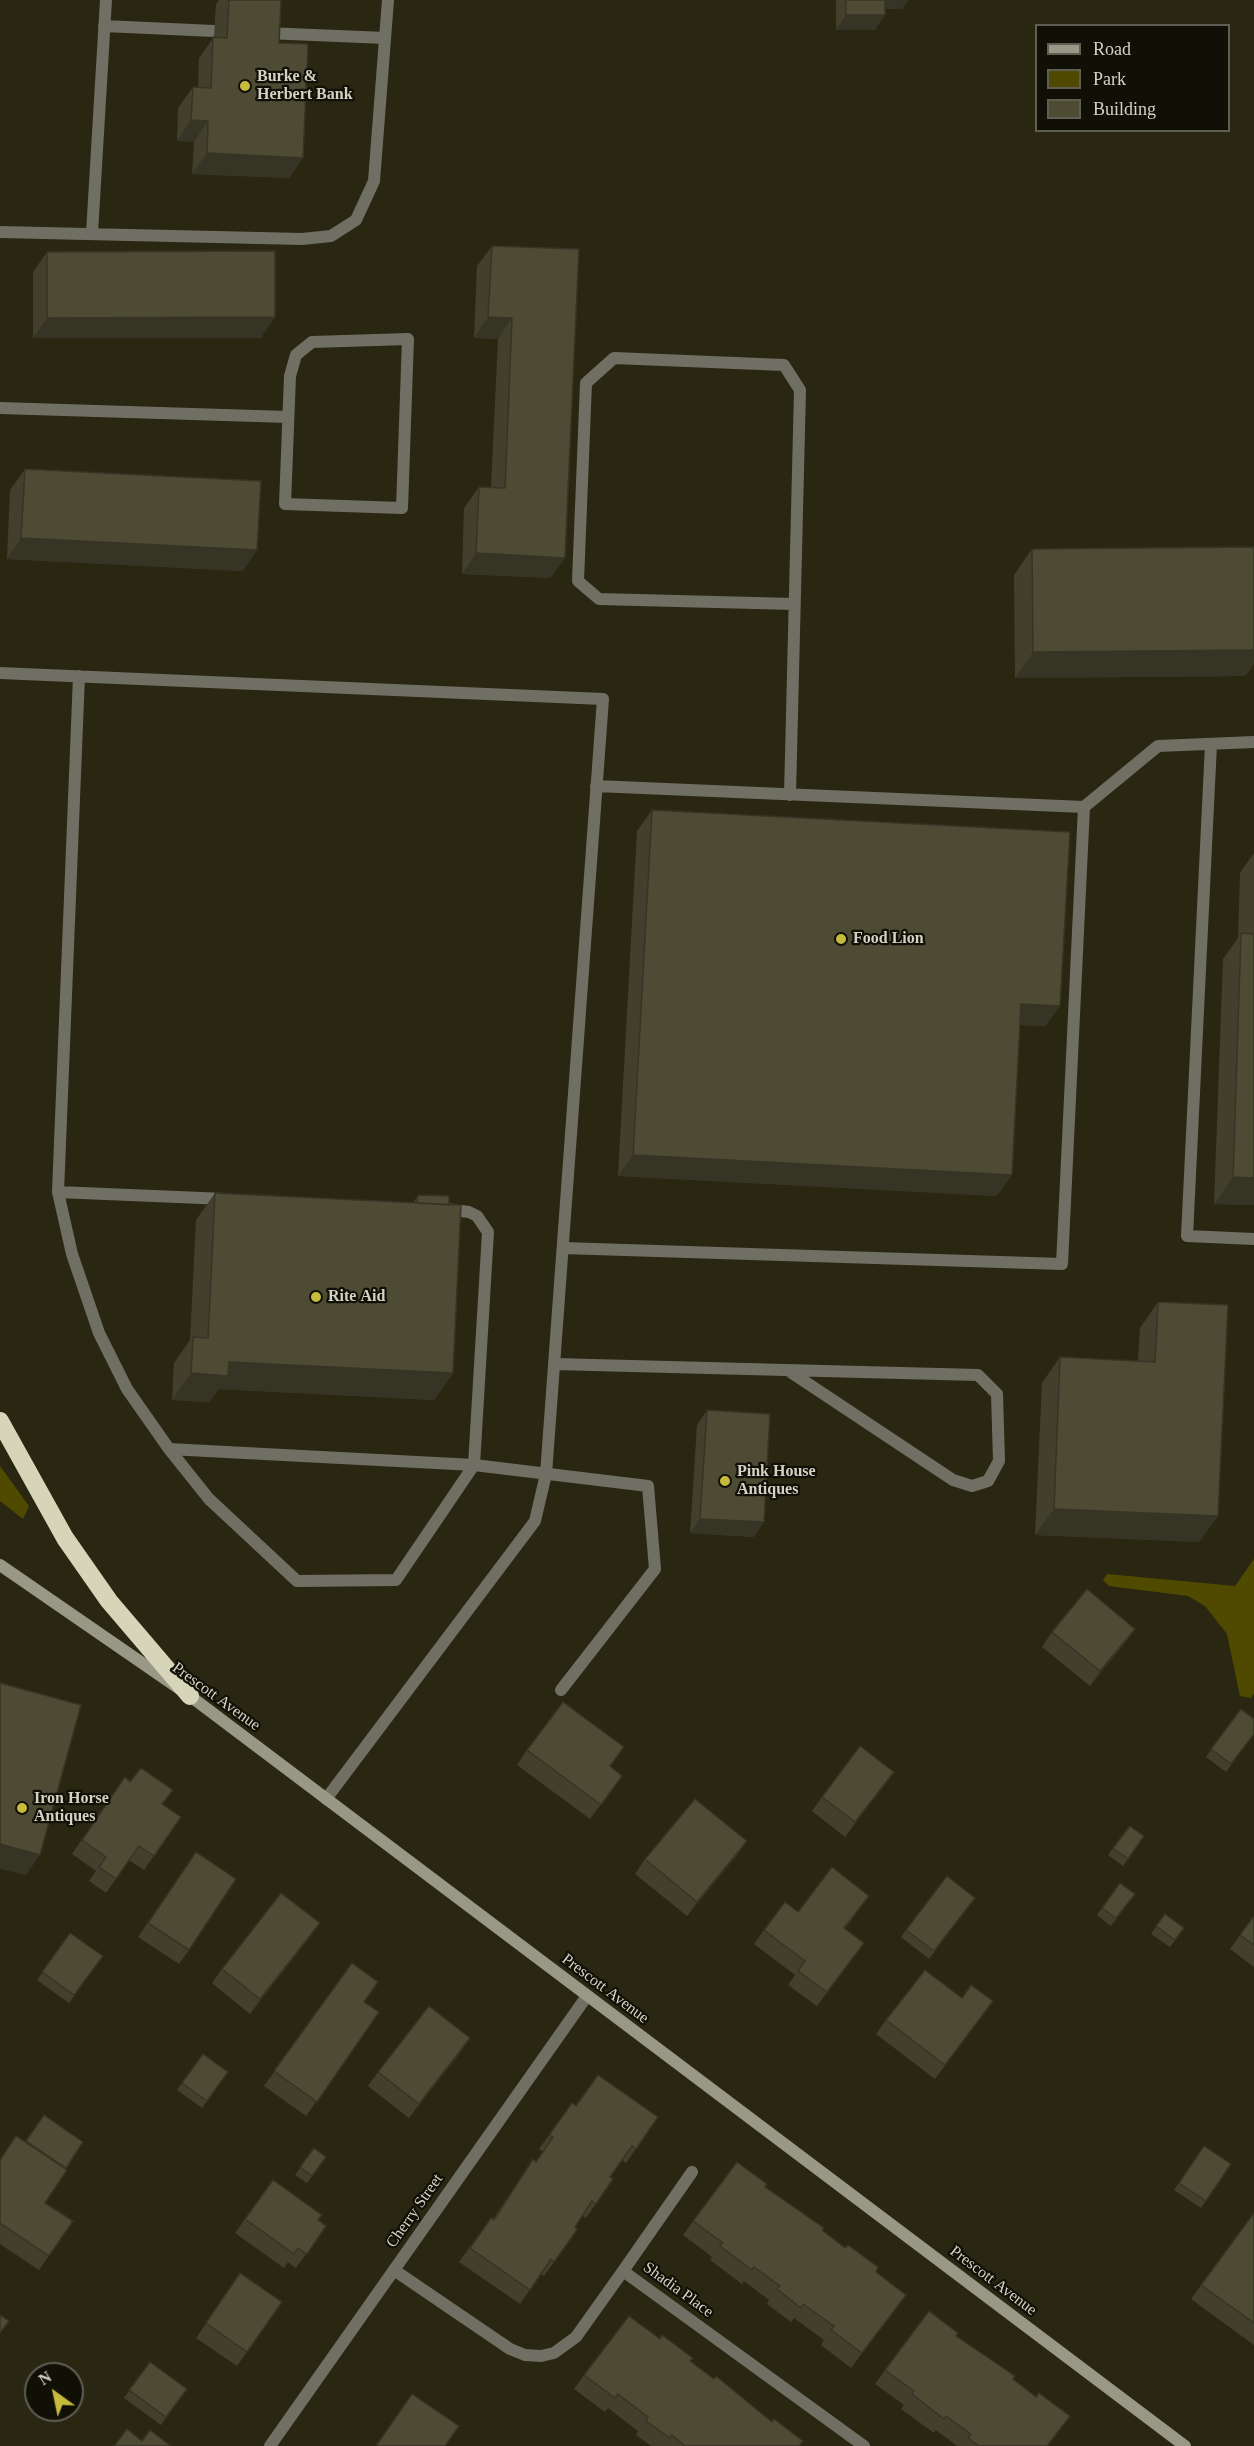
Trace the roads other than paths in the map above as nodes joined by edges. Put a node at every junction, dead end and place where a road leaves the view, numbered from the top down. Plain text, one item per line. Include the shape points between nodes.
1 (106, 0) edge
2 (388, 0) edge
3 (104, 26) junction
4 (214, 31) dead end
5 (266, 33) edge
6 (385, 38) junction
7 (0, 232) edge
8 (92, 233) junction
9 (0, 408) edge
10 (288, 417) junction
11 (794, 604) junction
12 (0, 673) edge
13 (79, 676) junction
14 (1254, 742) edge
15 (1211, 744) junction
16 (596, 786) junction
17 (790, 795) junction
18 (1084, 807) junction
19 (58, 1192) junction
20 (235, 1200) edge
21 (444, 1209) edge
22 (1254, 1239) edge
23 (563, 1248) junction
24 (554, 1364) junction
25 (789, 1371) junction
26 (0, 1421) edge
27 (169, 1449) junction
28 (474, 1465) junction
29 (546, 1474) junction
30 (0, 1565) edge
31 (561, 1690) dead end
32 (190, 1696) junction
33 (326, 1799) junction
34 (587, 1996) junction
35 (692, 2172) dead end
36 (394, 2270) junction
37 (623, 2271) junction
38 (270, 2446) edge
39 (864, 2446) edge
40 (1185, 2446) edge

1 - 3 street
2 - 6 street
3 - 4 street
3 - 8 street
5 - 6 street
6 - 8 street via 374,181 356,220 332,236 303,239
7 - 8 street
9 - 10 street
10 - 10 street via 285,504 402,508 408,339 312,342 296,355 290,376
11 - 11 street via 800,390 784,364 614,358 586,383 578,581 600,599
11 - 17 street
12 - 13 street
13 - 16 street via 603,699
13 - 19 street
14 - 15 street
15 - 18 street via 1158,746
15 - 22 street via 1187,1236
16 - 17 street
16 - 23 street
17 - 18 street
18 - 23 street via 1062,1264
19 - 20 street
19 - 27 street via 72,1254 99,1333 127,1389
21 - 28 street via 477,1216 488,1232
23 - 24 street
24 - 25 street
24 - 29 street
25 - 25 street via 978,1375 997,1394 999,1461 988,1481 972,1486 953,1480
26 - 32 highway via 65,1538 110,1601
27 - 28 street
27 - 28 street via 209,1499 297,1581 396,1580
28 - 29 street
29 - 31 street via 648,1486 655,1569
29 - 33 street via 535,1521
30 - 32 main road, Prescott Avenue
32 - 33 main road, Prescott Avenue
33 - 34 main road, Prescott Avenue
34 - 36 street, Cherry Street
34 - 40 main road, Prescott Avenue
35 - 37 street
36 - 37 street, Shadia Place via 510,2349 541,2356 554,2353 576,2337
36 - 38 street, Cherry Street
37 - 39 street, Shadia Place

